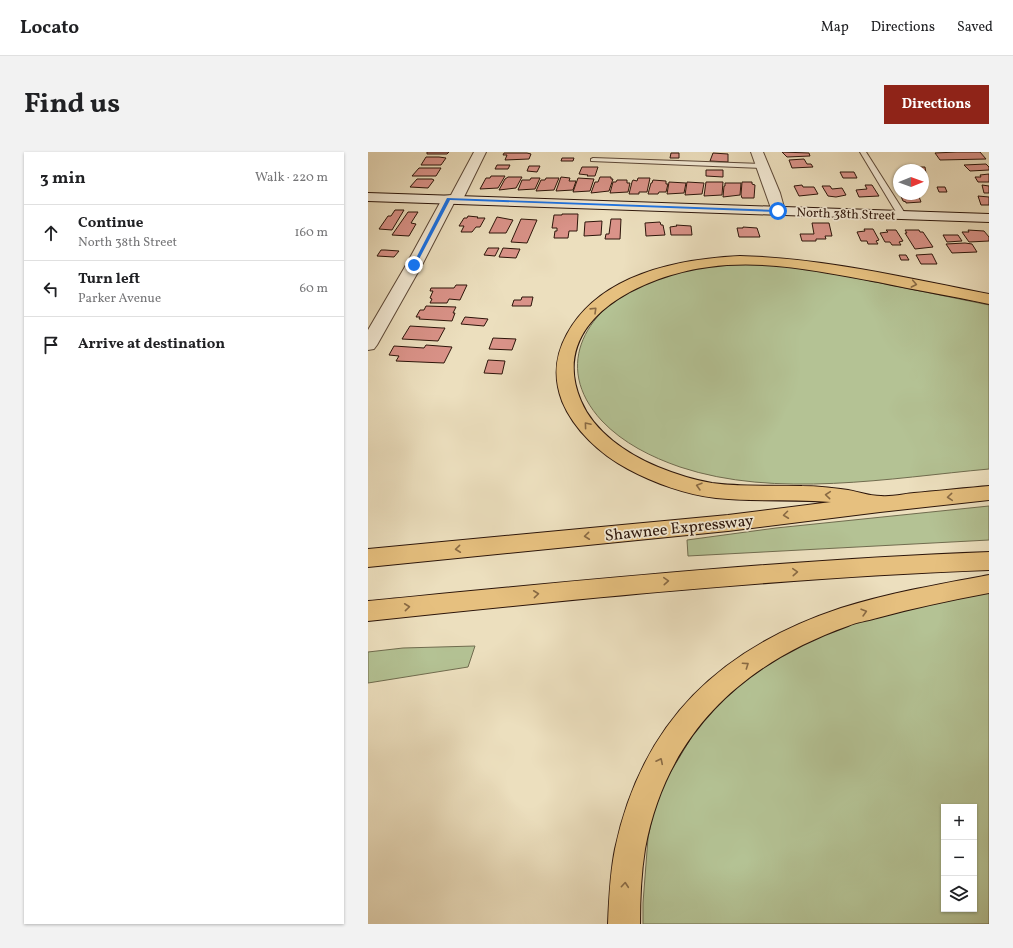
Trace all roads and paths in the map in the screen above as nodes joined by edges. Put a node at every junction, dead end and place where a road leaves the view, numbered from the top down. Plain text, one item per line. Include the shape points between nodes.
1 (480, 152) edge
2 (757, 152) edge
3 (863, 152) edge
4 (593, 160) dead end
5 (762, 166) junction
6 (368, 197) edge
7 (452, 199) junction
8 (778, 211) junction
9 (902, 215) junction
10 (989, 218) edge
11 (989, 299) edge
12 (368, 345) edge
13 (989, 493) edge
14 (880, 504) junction
15 (368, 558) edge
16 (989, 561) edge
17 (989, 584) edge
18 (368, 610) edge
19 (624, 924) edge

1 - 7 street
2 - 5 street
3 - 9 lane
4 - 5 lane
5 - 8 street
6 - 7 street, North 38th Street
7 - 8 street, North 38th Street
7 - 12 street
8 - 9 street, North 38th Street
9 - 10 street, North 38th Street
14 -> 11 highway via 829,495 716,491 663,476 640,466 603,442 578,415 568,394 564,372 570,343 596,307 631,284 674,268 718,261 757,260 828,268
13 -> 14 highway, Shawnee Expressway
14 -> 15 highway, Shawnee Expressway
18 -> 16 highway via 652,582
19 -> 17 highway via 628,859 649,783 664,753 701,702 747,664 777,647 840,619 908,599

